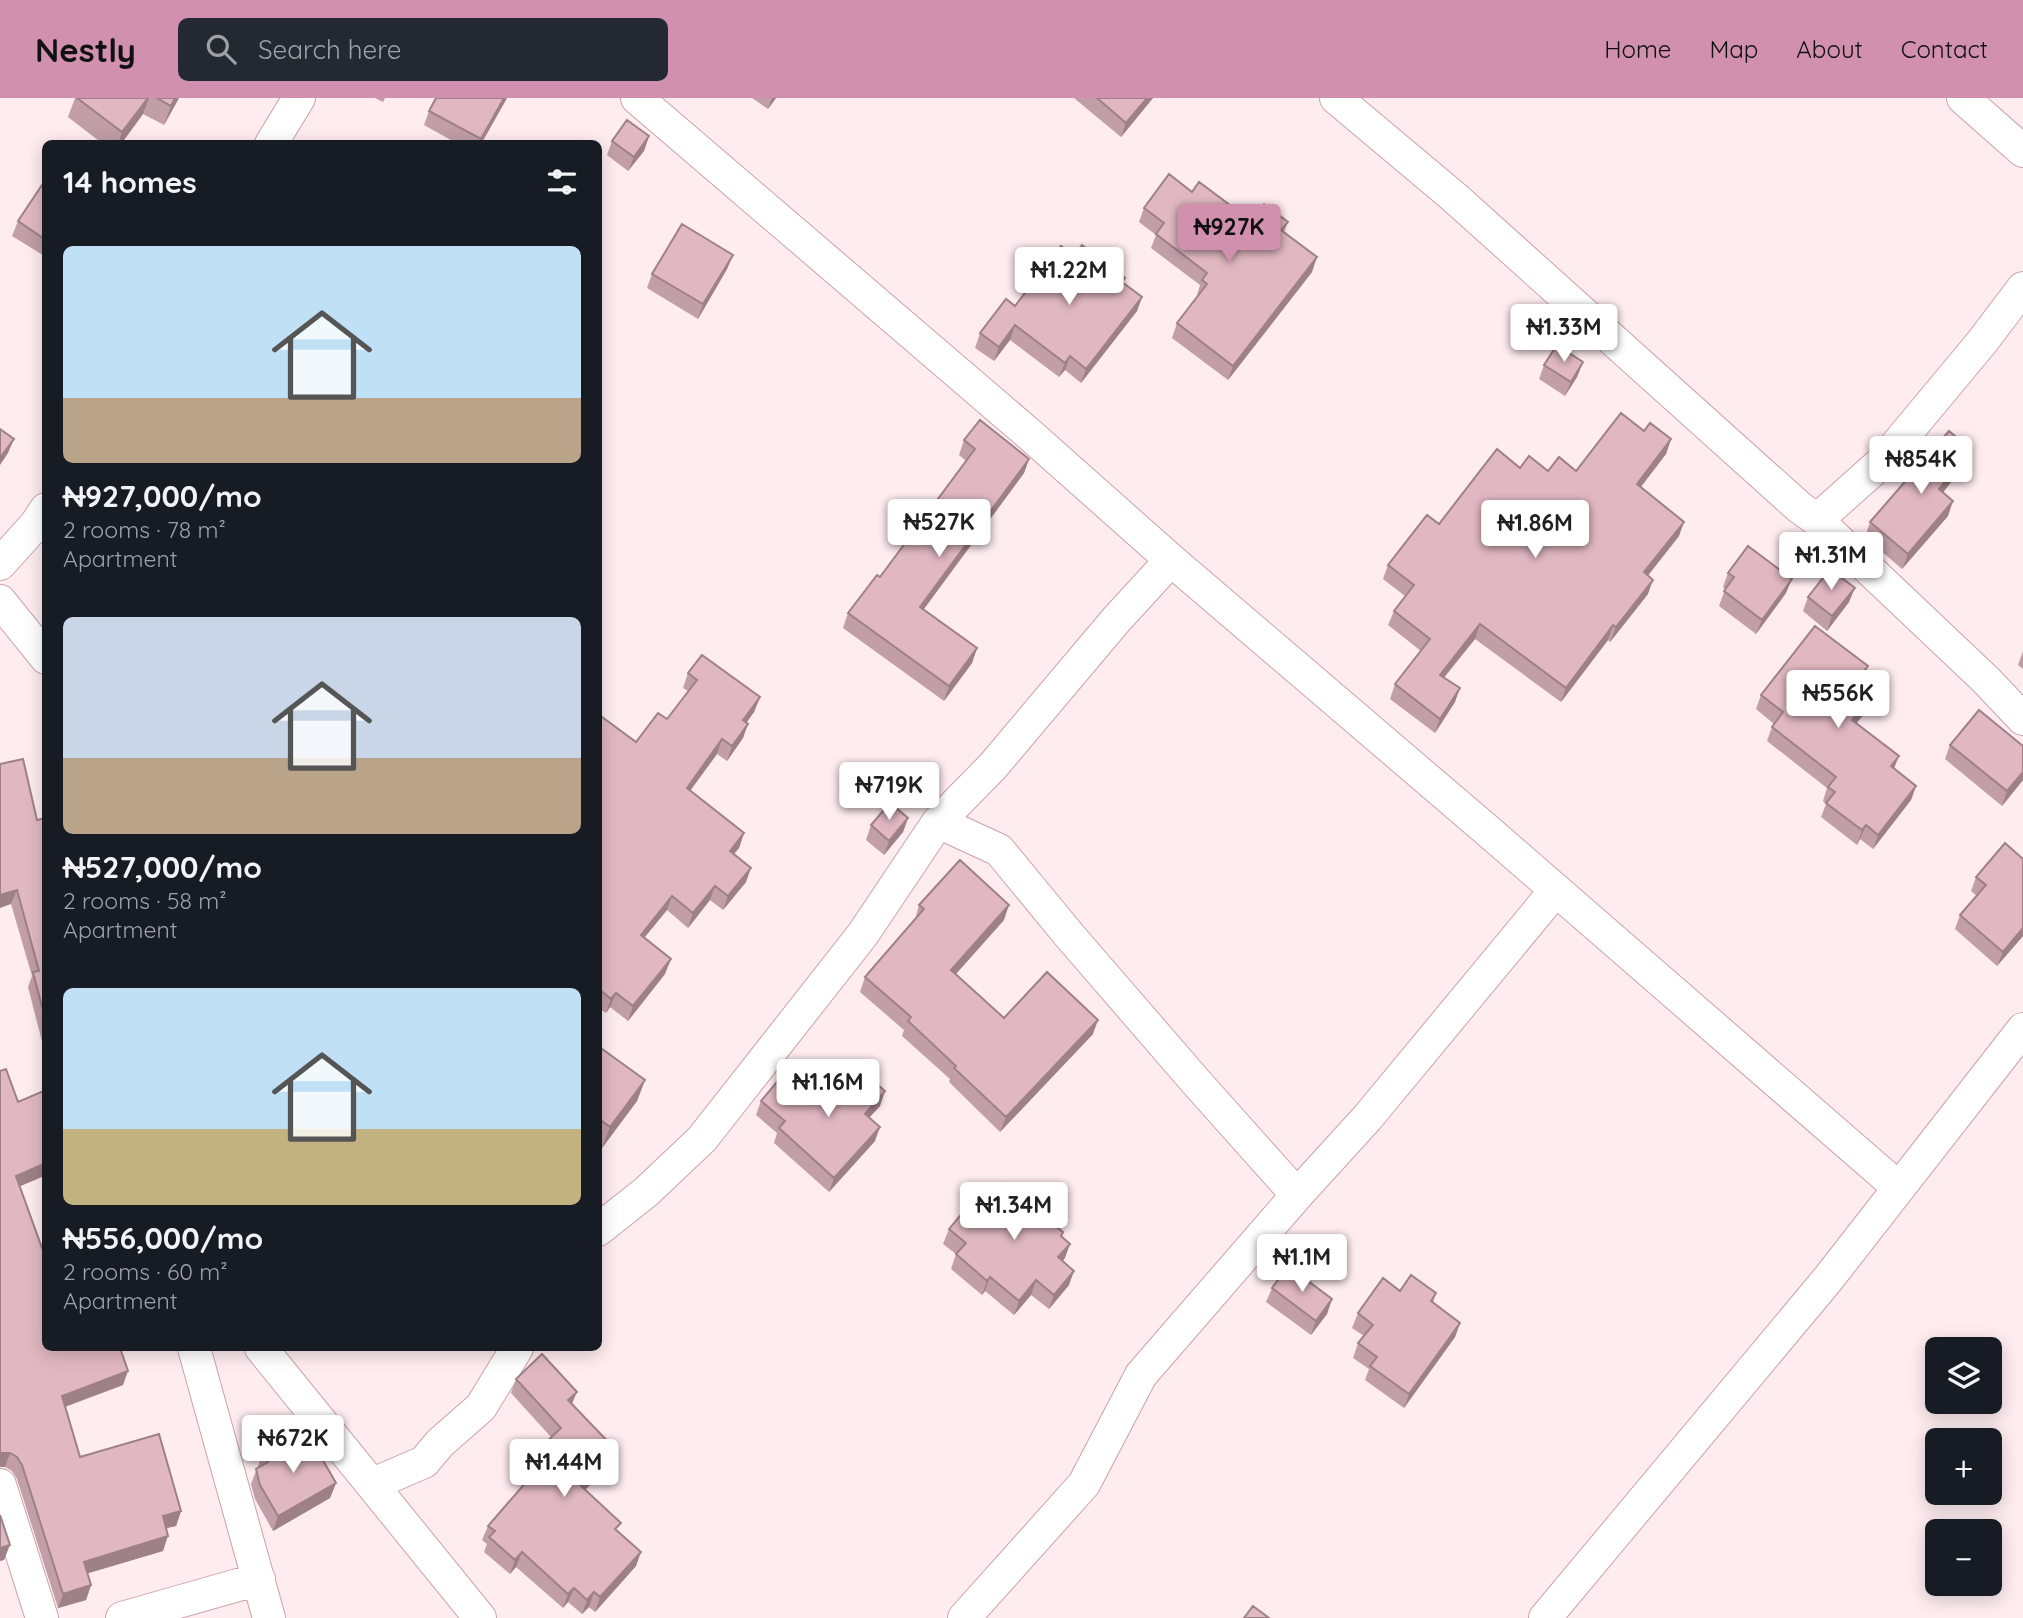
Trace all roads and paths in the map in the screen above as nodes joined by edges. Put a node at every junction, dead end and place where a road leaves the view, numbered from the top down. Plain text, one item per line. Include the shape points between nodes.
1 (299, 98) edge
2 (637, 98) edge
3 (1336, 98) edge
4 (1963, 98) edge
5 (273, 140) edge
6 (2023, 151) edge
7 (2023, 288) edge
8 (42, 515) edge
9 (1817, 520) junction
10 (1171, 560) junction
11 (0, 564) edge
12 (0, 601) edge
13 (42, 653) edge
14 (2023, 719) edge
15 (938, 822) junction
16 (1555, 891) junction
17 (2023, 1029) edge
18 (1899, 1188) junction
19 (1297, 1195) junction
20 (602, 1227) edge
21 (195, 1351) edge
22 (263, 1351) edge
23 (515, 1351) edge
24 (373, 1484) junction
25 (0, 1485) edge
26 (259, 1579) junction
27 (42, 1618) edge
28 (122, 1618) edge
29 (269, 1618) edge
30 (480, 1618) edge
31 (964, 1618) edge
32 (1545, 1618) edge

1 - 5 street
2 - 10 street
3 - 9 street
4 - 6 street
7 - 9 street via 1883,461
8 - 11 street
9 - 14 street
10 - 15 street via 993,766
10 - 16 street
12 - 13 street
15 - 19 street via 999,850
15 - 20 street via 863,934 702,1139
16 - 18 street
16 - 19 street via 1368,1117
17 - 18 street
18 - 32 street
19 - 31 street via 1141,1375 1084,1485
21 - 26 street
22 - 24 street
23 - 24 street via 481,1407 424,1462
24 - 30 street
25 - 27 street
26 - 28 street
26 - 29 street

